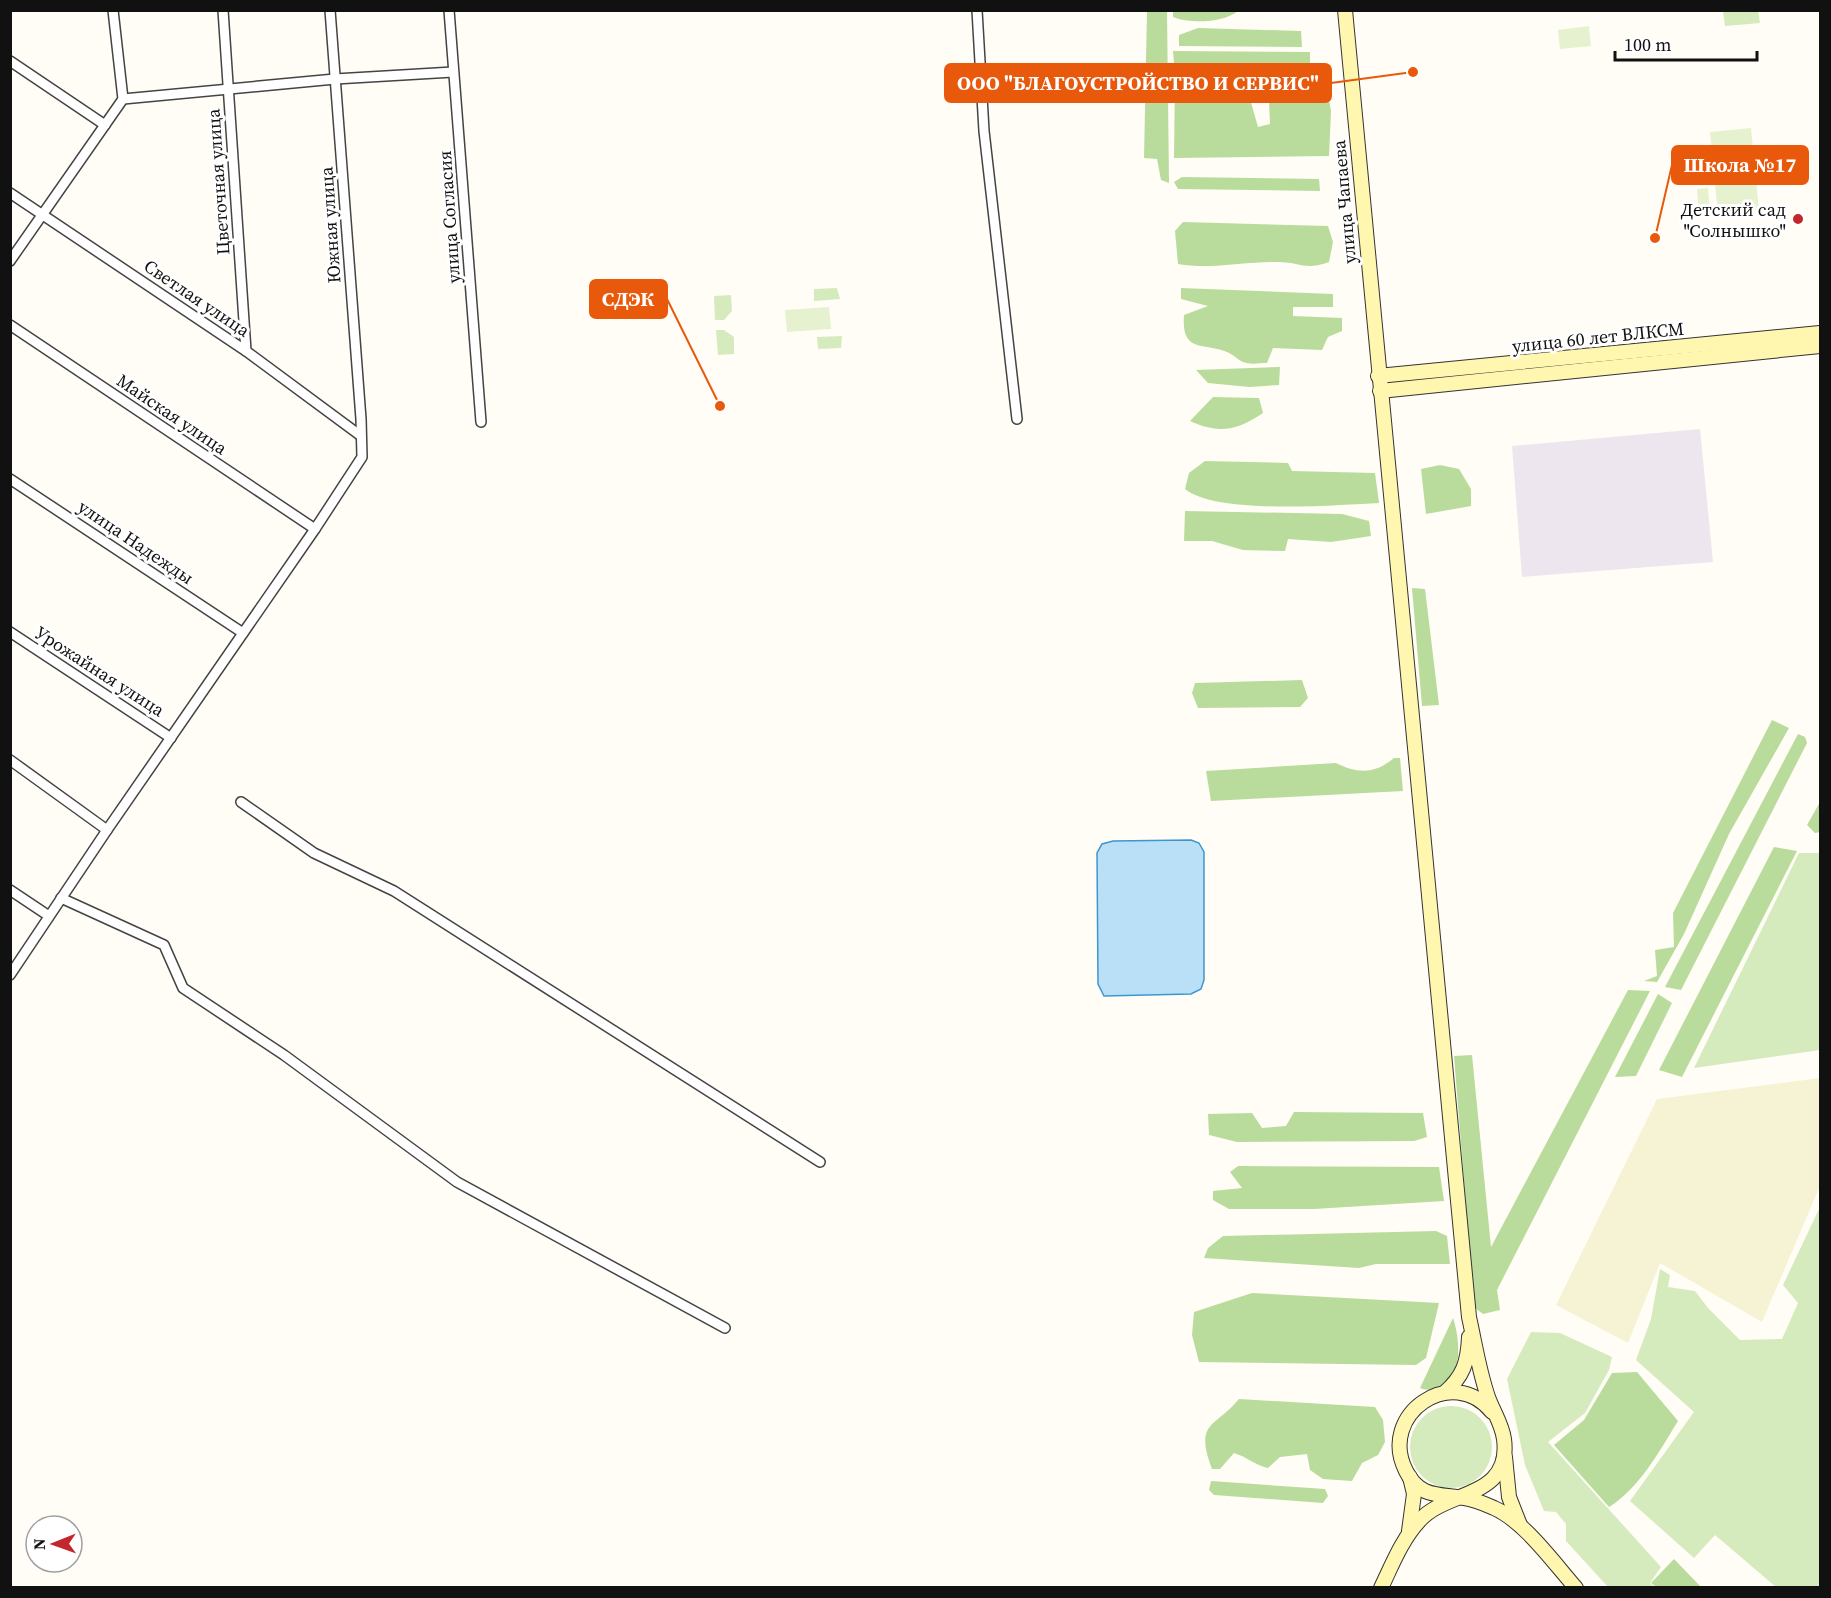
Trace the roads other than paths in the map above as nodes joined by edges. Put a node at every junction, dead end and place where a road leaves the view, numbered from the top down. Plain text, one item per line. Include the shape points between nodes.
1 (113, 10) edge
2 (223, 10) edge
3 (330, 10) edge
4 (449, 10) edge
5 (977, 10) edge
6 (1345, 10) edge
7 (10, 61) edge
8 (453, 72) junction
9 (335, 80) junction
10 (229, 91) junction
11 (123, 99) junction
12 (105, 125) junction
13 (10, 193) edge
14 (44, 215) junction
15 (10, 261) edge
16 (10, 325) edge
17 (1821, 333) edge
18 (1821, 346) edge
19 (246, 351) junction
20 (1378, 376) junction
21 (1380, 391) junction
22 (1017, 419) dead end
23 (481, 422) dead end
24 (361, 436) junction
25 (10, 479) edge
26 (315, 529) junction
27 (10, 632) edge
28 (243, 633) junction
29 (171, 738) junction
30 (10, 760) edge
31 (241, 802) dead end
32 (107, 830) junction
33 (10, 890) edge
34 (62, 898) junction
35 (49, 916) junction
36 (10, 975) edge
37 (820, 1162) dead end
38 (1469, 1317) junction
39 (725, 1328) dead end
40 (1444, 1393) junction
41 (1496, 1416) junction
42 (1504, 1440) junction
43 (1410, 1477) junction
44 (1462, 1497) junction
45 (1521, 1527) junction
46 (1409, 1533) junction
47 (1381, 1587) edge
48 (1576, 1587) edge

1 - 11 street
2 - 10 street, Цветочная улица
3 - 9 street, Южная улица
4 - 8 street, улица Согласия
5 - 22 street via 984,131
6 - 20 main road, улица Чапаева
7 - 12 street
8 - 9 street
8 - 23 street, улица Согласия
9 - 10 street
9 - 24 street, Южная улица
10 - 11 street
10 - 19 street, Цветочная улица
11 - 12 street
12 - 14 street
13 - 14 street, Светлая улица
14 - 15 street
14 - 19 street, Светлая улица
16 - 26 street, Майская улица
17 - 20 main road, улица 60 лет ВЛКСМ
18 - 21 main road, улица 60 лет ВЛКСМ
19 - 24 street, Светлая улица
20 - 21 main road, улица Чапаева
21 - 38 main road, улица Чапаева
24 - 26 street, Южная улица via 362,457
25 - 28 street, улица Надежды
26 - 28 street, Южная улица
27 - 29 street, Урожайная улица
28 - 29 street, Южная улица
29 - 32 street, Южная улица
30 - 32 street
31 - 37 street via 314,853 394,891
32 - 34 street, Южная улица
33 - 35 street
34 - 35 street, Южная улица
34 - 39 street via 164,945 183,988 284,1055 457,1182
35 - 36 street, Южная улица
38 - 40 main road via 1464,1371
38 - 41 main road
40 - 41 main road via 1473,1397
40 - 43 main road via 1415,1407 1403,1425 1399,1447
41 - 42 main road
42 - 44 main road via 1503,1460 1494,1477 1480,1490
42 - 45 main road via 1507,1486
43 - 44 main road via 1433,1495
43 - 46 main road via 1414,1505
44 - 45 main road via 1497,1509
44 - 46 main road via 1442,1503
45 - 48 main road
46 - 47 main road

